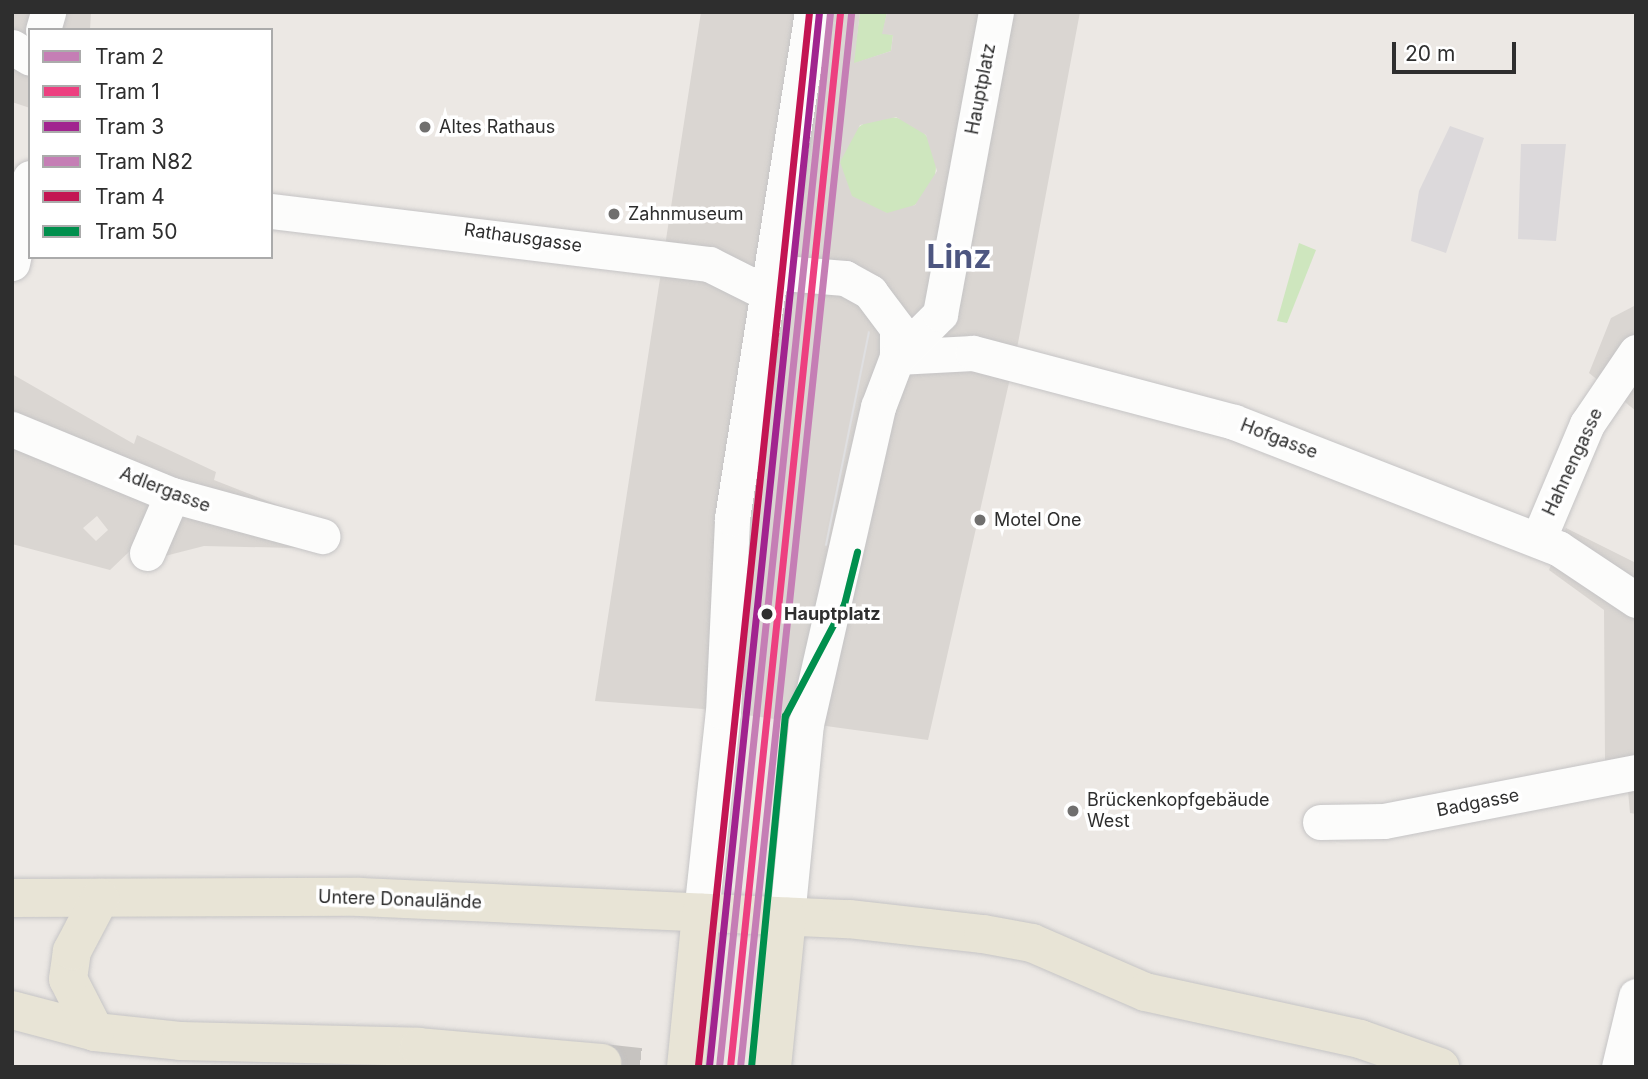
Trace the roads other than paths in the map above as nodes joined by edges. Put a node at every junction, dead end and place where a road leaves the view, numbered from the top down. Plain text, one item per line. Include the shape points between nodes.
1 (812, 12) edge
2 (996, 12) edge
3 (12, 47) edge
4 (28, 57) edge
5 (28, 187) edge
6 (273, 211) edge
7 (12, 262) edge
8 (769, 283) junction
9 (1636, 352) edge
10 (897, 357) junction
11 (1625, 391) edge
12 (12, 429) edge
13 (172, 495) junction
14 (322, 536) dead end
15 (1538, 540) junction
16 (147, 554) dead end
17 (1636, 600) edge
18 (1636, 772) edge
19 (1320, 822) dead end
20 (12, 898) edge
21 (100, 898) junction
22 (701, 913) junction
23 (787, 917) junction
24 (1636, 996) edge
25 (12, 1010) edge
26 (94, 1032) junction
27 (602, 1063) dead end
28 (1419, 1064) edge
29 (686, 1067) edge
30 (772, 1067) edge
31 (1619, 1067) edge

1 - 8 street
2 - 10 street, Hauptplatz via 940,314
3 - 4 street
5 - 7 street
6 - 8 street, Rathausgasse via 709,264
8 - 10 street, Hauptplatz via 845,278 870,292 897,328
8 - 22 street via 732,518 723,712
9 - 11 street, Hahnengasse
10 - 15 street, Hofgasse via 973,353 1159,397
10 - 23 street, Hauptplatz via 875,421 806,723
11 - 15 street, Hahnengasse via 1587,424
12 - 13 street, Adlergasse
13 - 14 street, Adlergasse
13 - 16 street
15 - 17 street, Hofgasse
18 - 19 street, Badgasse via 1384,821
20 - 21 main road, Untere Donaulände
21 - 22 main road, Untere Donaulände via 360,897
21 - 26 main road via 72,951 68,979
22 - 23 main road, Untere Donaulände
22 - 29 main road
23 - 28 main road, Untere Donaulände via 1032,943 1145,992
23 - 30 main road
24 - 31 street
25 - 26 main road
26 - 27 main road

